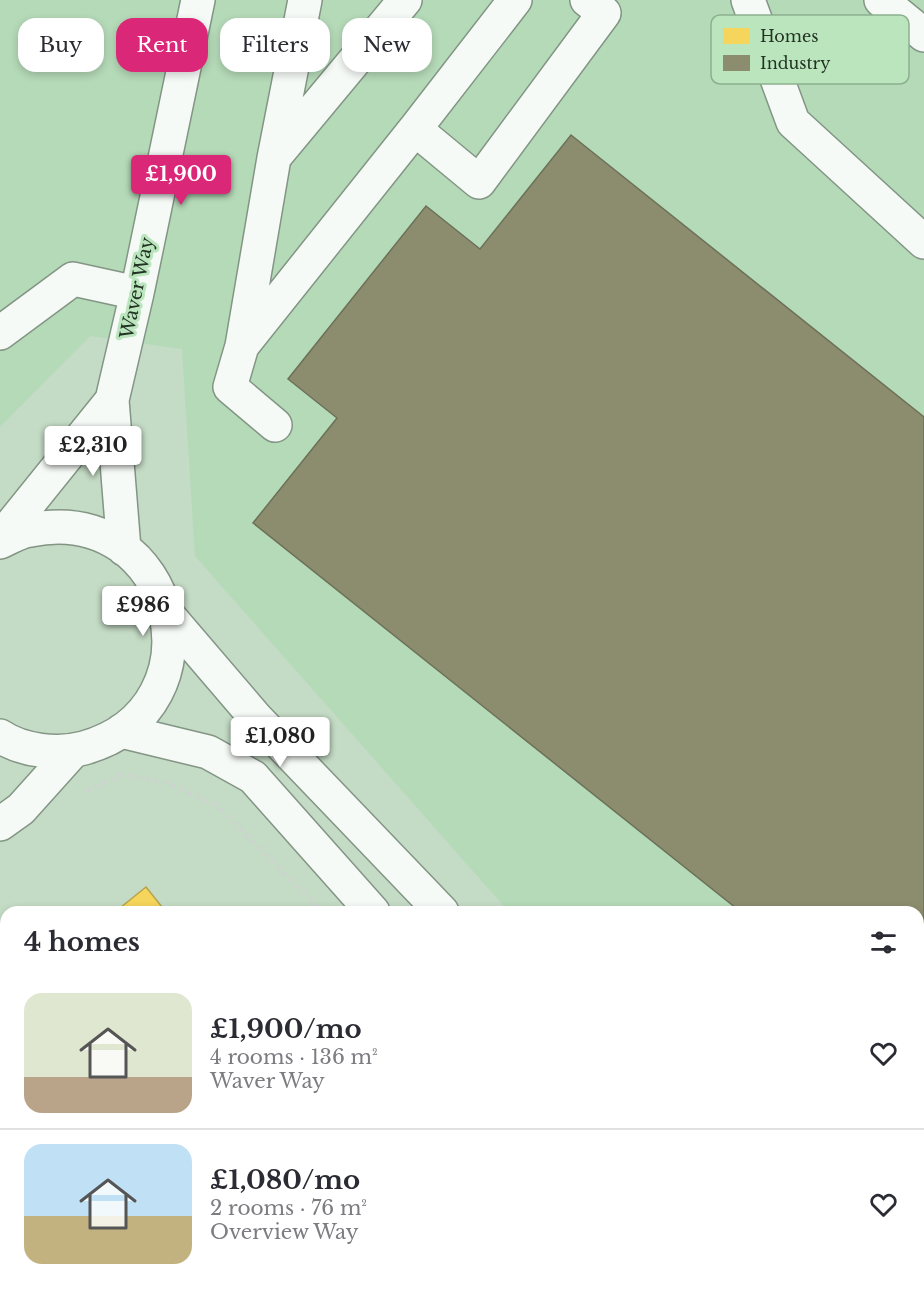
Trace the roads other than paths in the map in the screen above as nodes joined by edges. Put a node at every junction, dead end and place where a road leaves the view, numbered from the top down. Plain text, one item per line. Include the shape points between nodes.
1 (198, 0) edge
2 (305, 0) edge
3 (405, 0) edge
4 (515, 0) edge
5 (587, 0) edge
6 (748, 0) edge
7 (881, 0) edge
8 (754, 15) edge
9 (899, 15) edge
10 (909, 23) edge
11 (924, 35) edge
12 (780, 84) edge
13 (415, 129) junction
14 (274, 158) junction
15 (924, 242) edge
16 (137, 293) junction
17 (0, 333) edge
18 (242, 346) junction
19 (112, 400) junction
20 (275, 426) dead end
21 (0, 540) edge
22 (124, 549) junction
23 (167, 614) junction
24 (121, 731) junction
25 (0, 736) edge
26 (74, 750) junction
27 (0, 824) edge
28 (368, 906) edge
29 (436, 906) edge

1 - 16 street, Waver Way
2 - 14 street
3 - 14 street
4 - 13 street
5 - 13 street via 604,13 479,182
6 - 8 street
7 - 9 street
10 - 11 street
12 - 15 street via 794,122
13 - 18 street
14 - 18 street
16 - 17 street via 73,279
16 - 19 street, Waver Way
18 - 20 street via 230,387
19 - 21 street, Waver Way
19 - 22 street, Waver Way
21 - 22 street via 28,530 62,526 95,533
22 - 23 street via 144,567
23 - 24 street via 169,647 162,680 146,709
23 - 29 street via 256,718
24 - 26 street
24 - 28 street via 208,752 253,777
25 - 26 street via 40,750
26 - 27 street via 21,810

